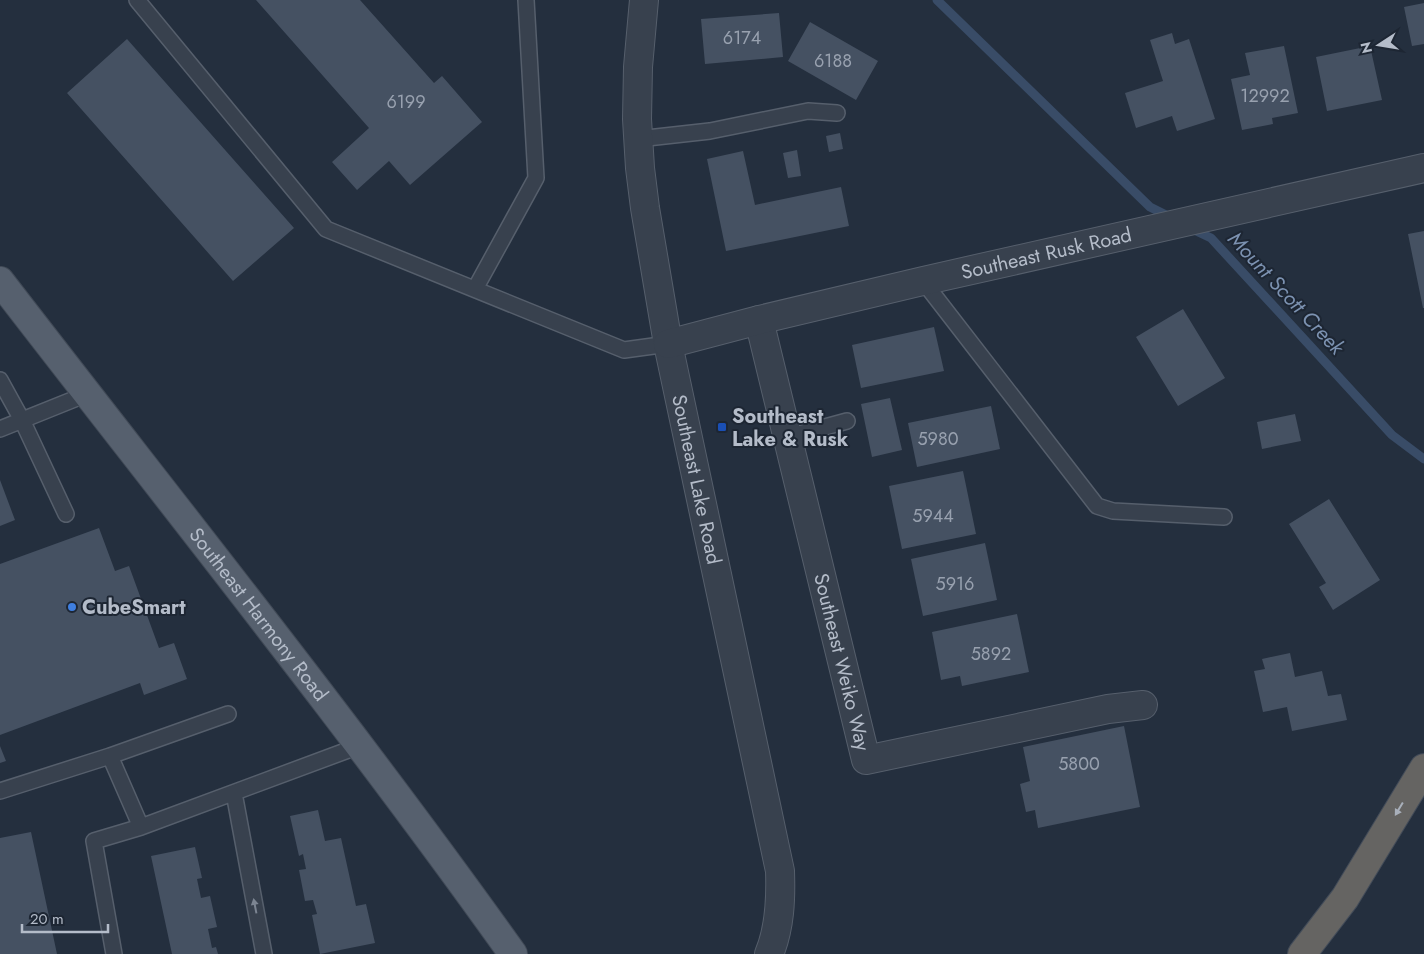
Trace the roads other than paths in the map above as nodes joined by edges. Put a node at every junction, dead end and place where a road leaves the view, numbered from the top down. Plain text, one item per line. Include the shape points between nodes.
1 (137, 0) edge
2 (526, 0) edge
3 (644, 0) edge
4 (837, 113) dead end
5 (638, 139) junction
6 (1424, 168) edge
7 (0, 281) edge
8 (923, 281) junction
9 (474, 289) junction
10 (759, 320) junction
11 (668, 344) junction
12 (0, 380) edge
13 (87, 394) junction
14 (22, 420) junction
15 (847, 421) dead end
16 (0, 429) edge
17 (788, 437) junction
18 (66, 514) dead end
19 (1224, 517) dead end
20 (1143, 705) dead end
21 (228, 714) dead end
22 (358, 746) junction
23 (110, 756) junction
24 (1424, 768) edge
25 (0, 791) edge
26 (234, 793) junction
27 (140, 827) junction
28 (114, 954) edge
29 (264, 954) edge
30 (513, 954) edge
31 (770, 954) edge
32 (1302, 954) edge

1 - 9 lane via 326,229
2 - 9 lane via 536,178
3 - 5 street, Southeast Lake Road via 638,67
4 - 5 lane via 808,111 710,131
5 - 11 street, Southeast Lake Road via 645,208
6 - 8 street, Southeast Rusk Road
7 - 13 main road, Southeast Harmony Road
8 - 10 street, Southeast Rusk Road
8 - 19 lane via 1098,506 1113,511
9 - 11 lane via 624,350
10 - 11 street, Southeast Rusk Road
10 - 17 street, Southeast Weiko Way
11 - 31 street, Southeast Lake Road via 780,871 779,913
12 - 14 lane
13 - 14 lane
13 - 22 main road, Southeast Harmony Road
14 - 16 lane
14 - 18 lane
15 - 17 lane
17 - 20 street, Southeast Weiko Way via 866,760
21 - 23 lane
22 - 26 lane
22 - 30 main road, Southeast Harmony Road
23 - 25 lane
23 - 27 lane
24 -> 32 highway via 1345,898
26 - 27 lane
29 -> 26 lane
27 - 28 lane via 94,840

